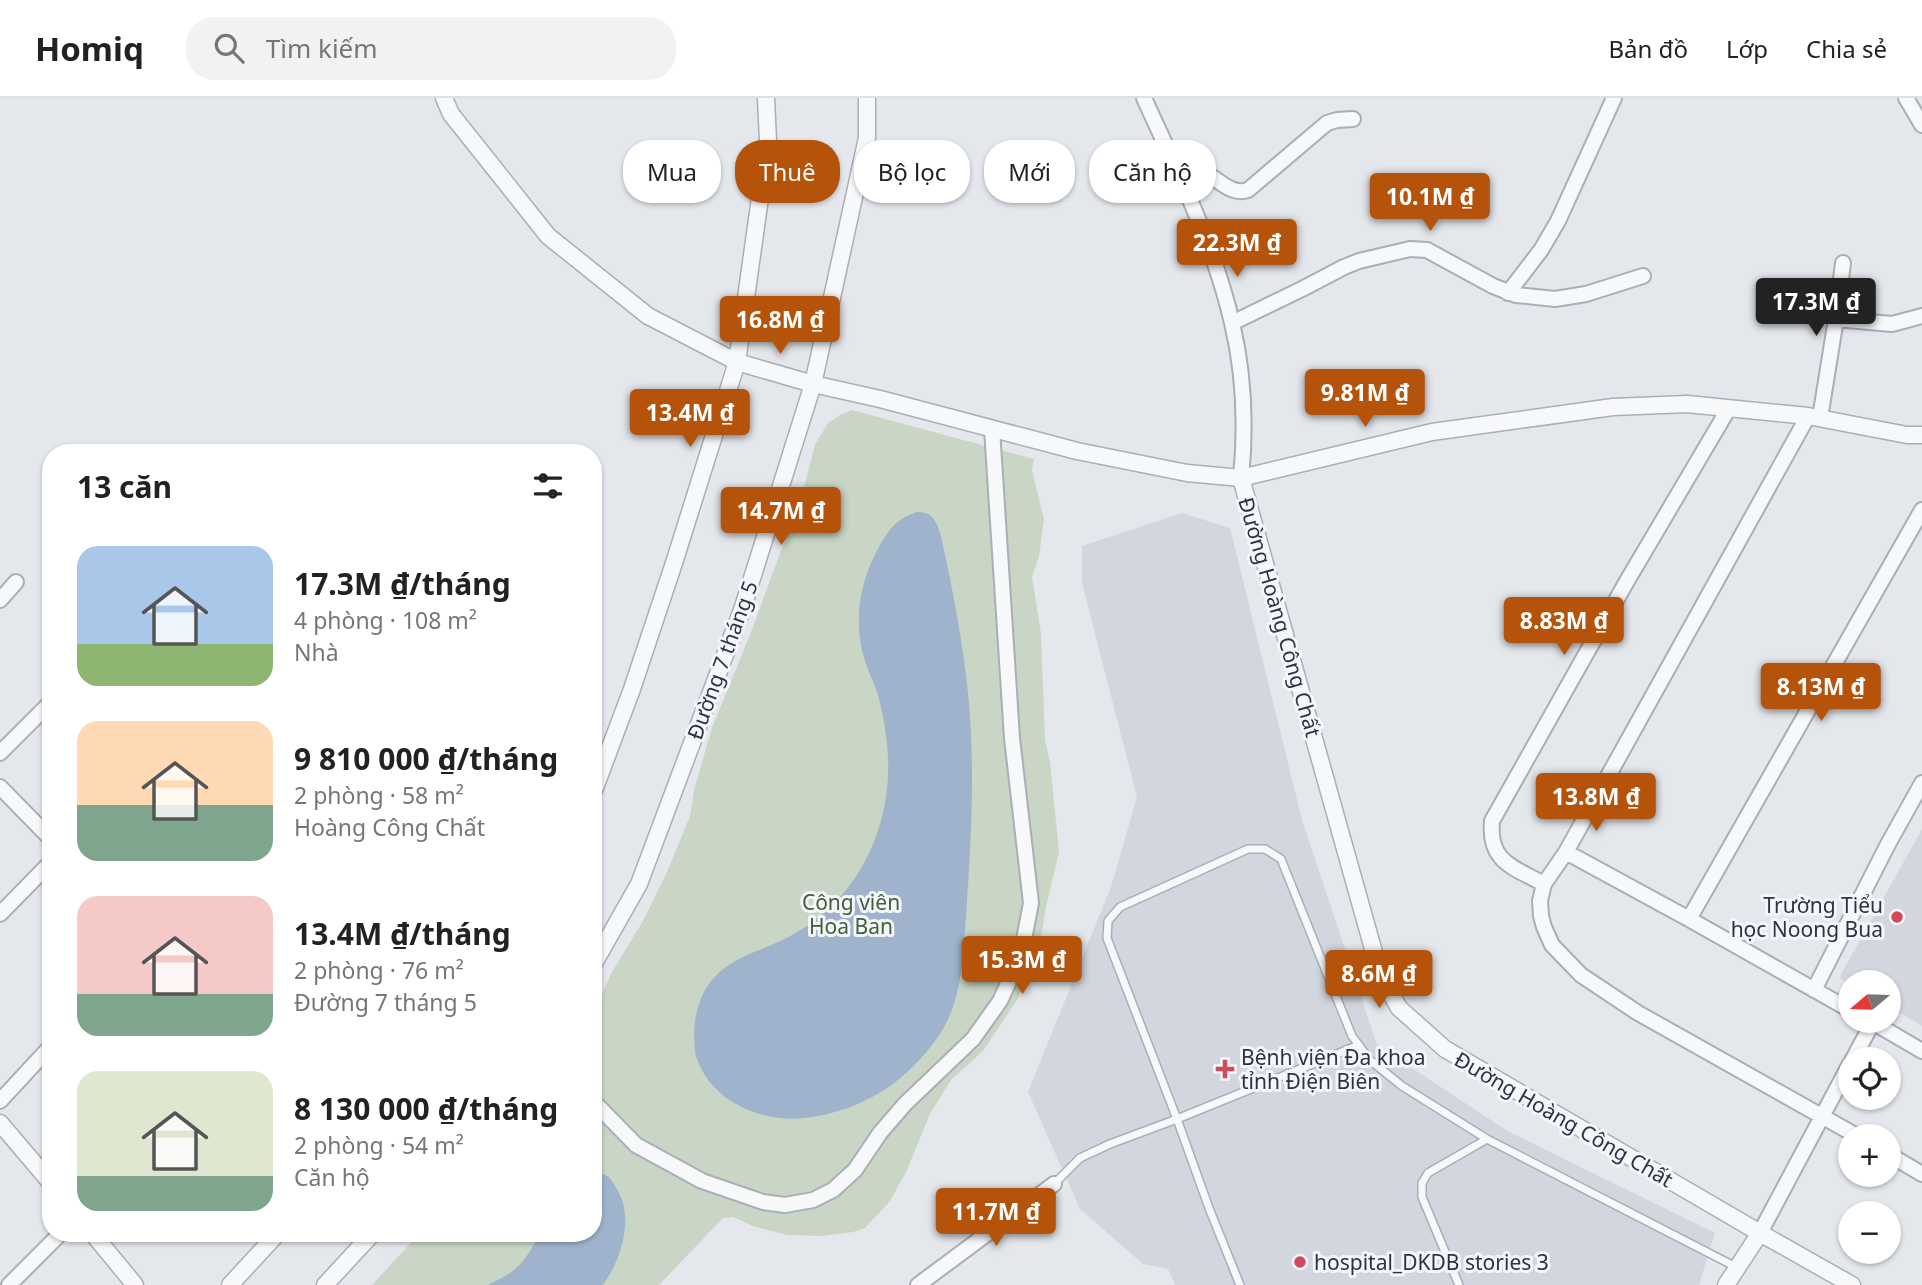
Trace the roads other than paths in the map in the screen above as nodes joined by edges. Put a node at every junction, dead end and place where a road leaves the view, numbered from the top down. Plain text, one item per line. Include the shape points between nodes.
1 (444, 98) edge
2 (766, 98) edge
3 (867, 98) edge
4 (1144, 98) edge
5 (1614, 98) edge
6 (1906, 98) edge
7 (1353, 119) dead end
8 (1922, 125) edge
9 (1163, 140) edge
10 (1216, 179) edge
11 (1191, 203) edge
12 (1843, 263) dead end
13 (1643, 276) dead end
14 (1508, 293) junction
15 (1922, 316) edge
16 (1836, 319) junction
17 (1232, 323) junction
18 (737, 362) junction
19 (813, 384) junction
20 (1729, 408) junction
21 (1814, 417) junction
22 (992, 429) junction
23 (1922, 435) edge
24 (1241, 478) junction
25 (1922, 510) edge
26 (1918, 526) edge
27 (16, 582) dead end
28 (0, 600) edge
29 (42, 711) edge
30 (0, 753) edge
31 (602, 769) edge
32 (1922, 783) edge
33 (0, 787) edge
34 (42, 830) edge
35 (1566, 852) junction
36 (42, 871) edge
37 (1544, 884) junction
38 (0, 914) edge
39 (1689, 919) junction
40 (602, 949) edge
41 (1814, 990) junction
42 (1838, 1003) edge
43 (1891, 1033) edge
44 (1359, 1045) junction
45 (1922, 1051) edge
46 (42, 1056) edge
47 (1838, 1085) edge
48 (0, 1101) edge
49 (602, 1110) edge
50 (1821, 1115) junction
51 (1177, 1119) junction
52 (0, 1123) edge
53 (1838, 1125) edge
54 (1488, 1139) junction
55 (1901, 1162) edge
56 (42, 1173) edge
57 (1922, 1174) edge
58 (1054, 1184) joint
59 (1760, 1234) junction
60 (52, 1242) edge
61 (100, 1242) edge
62 (270, 1242) edge
63 (365, 1242) edge
64 (1738, 1268) junction
65 (9, 1285) edge
66 (135, 1285) edge
67 (230, 1285) edge
68 (325, 1285) edge
69 (918, 1285) edge
70 (1240, 1285) edge
71 (1459, 1285) edge
72 (1726, 1285) edge
73 (1852, 1285) edge

1 - 18 street via 548,236 648,316
2 - 18 street via 768,141
3 - 19 street, Đường 7 tháng 5 via 867,138
4 - 9 street
5 - 14 street via 1558,220
6 - 8 street
7 - 10 street via 1327,123 1248,190 1235,191
11 - 17 street
12 - 16 street
13 - 14 street via 1586,295 1555,299
14 - 17 street via 1427,250 1410,249 1344,267
15 - 16 street via 1892,324
16 - 21 street
17 - 24 street via 1244,429
18 - 19 street
18 - 31 street via 666,589
19 - 22 street
19 - 40 street, Đường 7 tháng 5 via 743,607 639,884
20 - 21 street
20 - 24 street via 1688,404 1613,407 1445,430
20 - 37 street via 1492,821 1490,837 1496,853 1508,865
21 - 23 street
21 - 35 street
22 - 24 street via 1186,473
22 - 49 street via 1012,738 1031,903 1021,955 1000,1001 972,1039 880,1133 855,1170 813,1200 785,1205 762,1202 702,1181 636,1145
24 - 59 street, Đường Hoàng Công Chất via 1377,963 1399,1008 1445,1049
25 - 26 street
26 - 39 street
27 - 28 street
29 - 30 street
32 - 41 street
33 - 34 street
35 - 37 street
35 - 39 street
36 - 38 street
37 - 50 street via 1540,901 1544,927 1552,945 1581,975 1638,1013
39 - 41 street
41 - 42 street
43 - 45 street
44 - 51 lane
44 - 51 lane via 1281,859 1265,849 1248,849 1120,907 1108,921 1107,938
44 - 54 lane via 1402,1086
46 - 48 street
47 - 50 street
50 - 53 street
50 - 59 street
51 - 58 lane via 1080,1158
51 - 70 lane
52 - 56 street
54 - 64 lane
54 - 71 lane via 1428,1173 1422,1183 1422,1197
55 - 57 street
58 - 69 street
59 - 64 street
59 - 73 street, Đường Hoàng Công Chất
60 - 65 street
61 - 66 street
62 - 67 street
63 - 68 street
64 - 72 street

